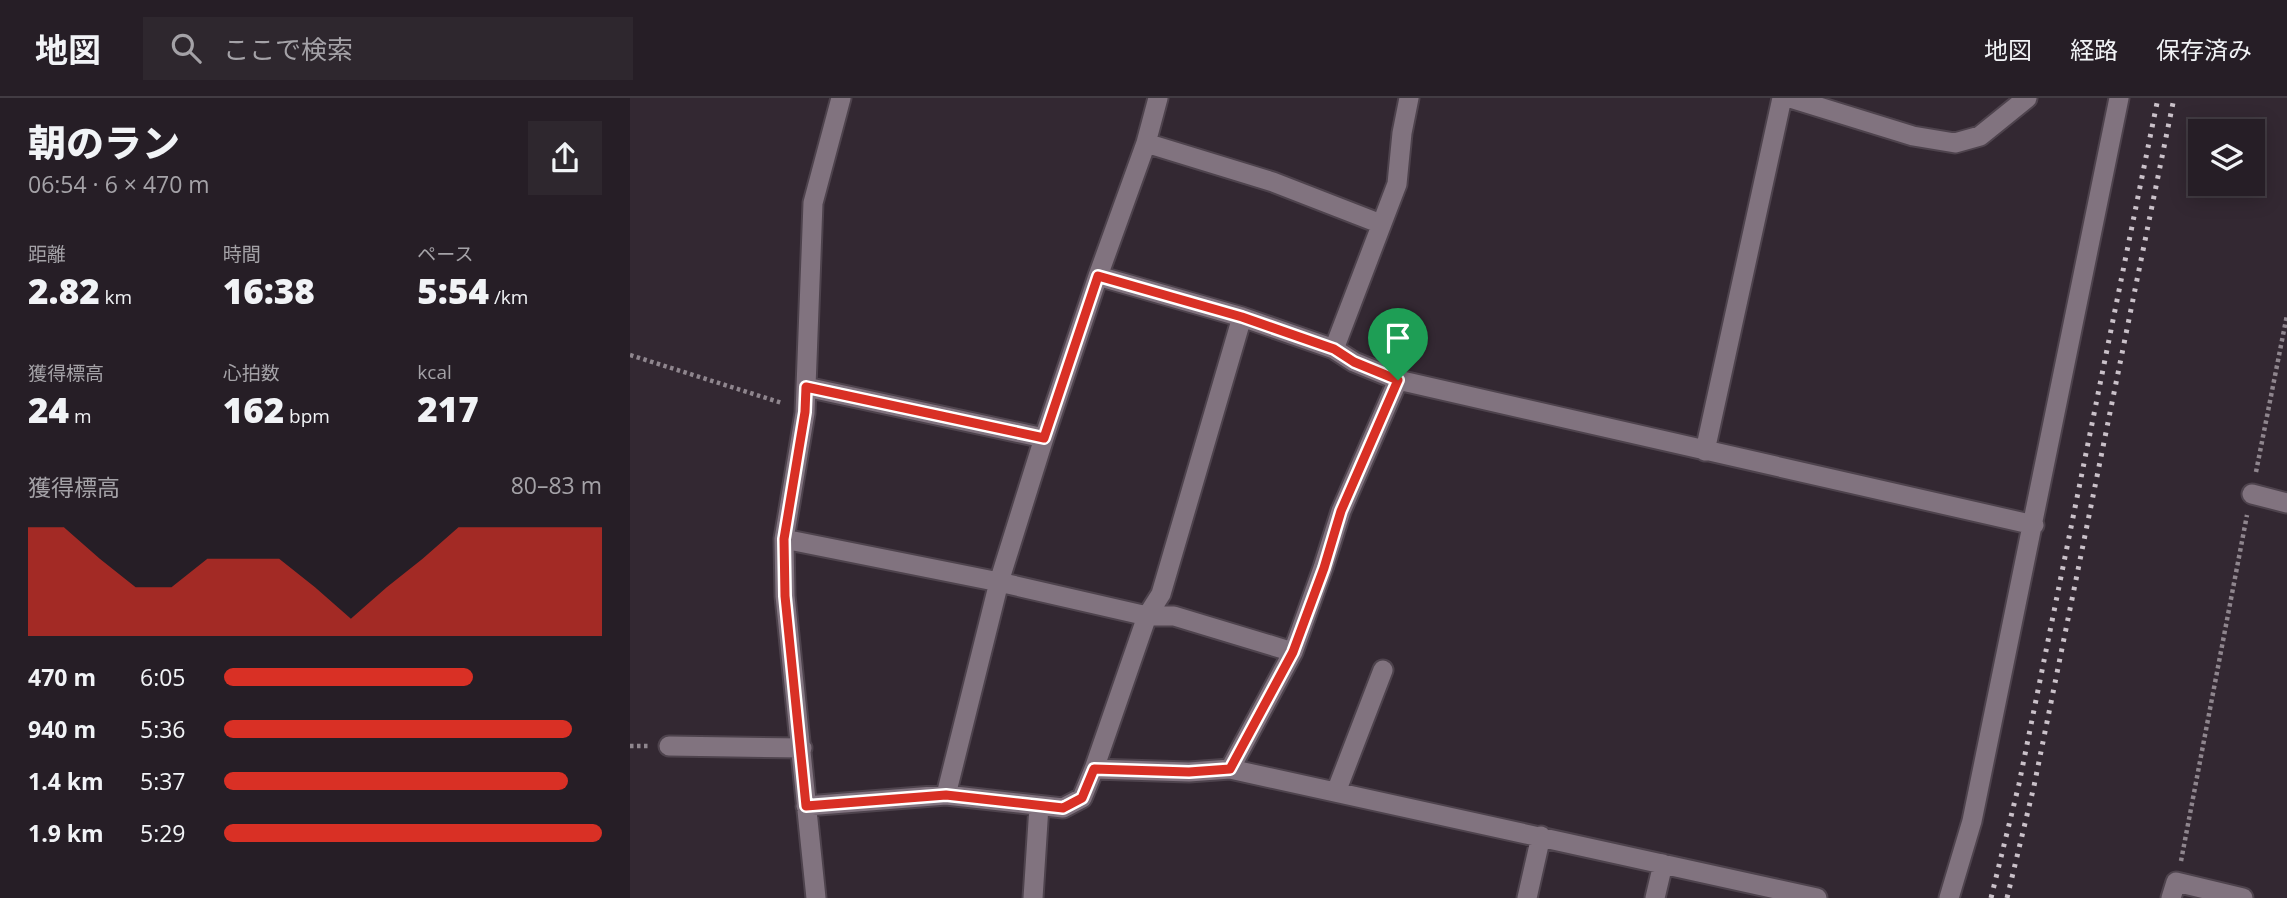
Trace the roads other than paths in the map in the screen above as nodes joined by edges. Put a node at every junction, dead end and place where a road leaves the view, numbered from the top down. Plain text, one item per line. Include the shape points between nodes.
1 (841, 98) edge
2 (1158, 98) edge
3 (1409, 98) edge
4 (1782, 98) edge
5 (1790, 98) edge
6 (2027, 98) edge
7 (2119, 98) edge
8 (1146, 143) junction
9 (1381, 224) junction
10 (1098, 276) junction
11 (1242, 317) junction
12 (1334, 349) junction
13 (1398, 380) junction
14 (806, 387) junction
15 (1044, 438) junction
16 (1705, 451) junction
17 (2252, 494) road end
18 (2287, 503) edge
19 (2034, 525) junction
20 (784, 539) junction
21 (999, 582) junction
22 (1147, 616) junction
23 (1293, 652) junction
24 (1383, 670) dead end
25 (669, 746) dead end
26 (802, 748) junction
27 (1094, 769) junction
28 (1230, 769) junction
29 (1336, 792) junction
30 (946, 795) junction
31 (806, 806) junction
32 (1040, 806) junction
33 (1541, 836) junction
34 (1663, 864) junction
35 (2174, 890) edge
36 (816, 898) edge
37 (1033, 898) edge
38 (1527, 898) edge
39 (1655, 898) edge
40 (1817, 898) edge
41 (1949, 898) edge
42 (2243, 898) edge

1 - 14 street via 813,203
2 - 8 street
3 - 9 street via 1397,184
4 - 16 street
5 - 6 street via 1913,136 1955,143 1980,136
7 - 19 street
8 - 9 street via 1273,182
8 - 10 street
9 - 12 street
10 - 11 street
10 - 15 street
11 - 12 street
11 - 22 street via 1161,594
12 - 13 street
13 - 16 street
13 - 23 street via 1341,511
14 - 15 street
14 - 20 street
15 - 21 street
16 - 19 street
17 - 18 street
19 - 41 street via 1972,821
20 - 21 street
20 - 26 street via 785,596
21 - 22 street
21 - 30 street
22 - 23 street via 1174,616
22 - 27 street
23 - 28 street
24 - 29 street
25 - 26 street
26 - 31 street
27 - 28 street
27 - 32 street via 1082,798 1063,808
28 - 29 street
29 - 33 street
30 - 31 street
30 - 32 street
31 - 36 street
32 - 37 street
33 - 34 street
33 - 38 street
34 - 39 street
34 - 40 street
35 - 42 street

